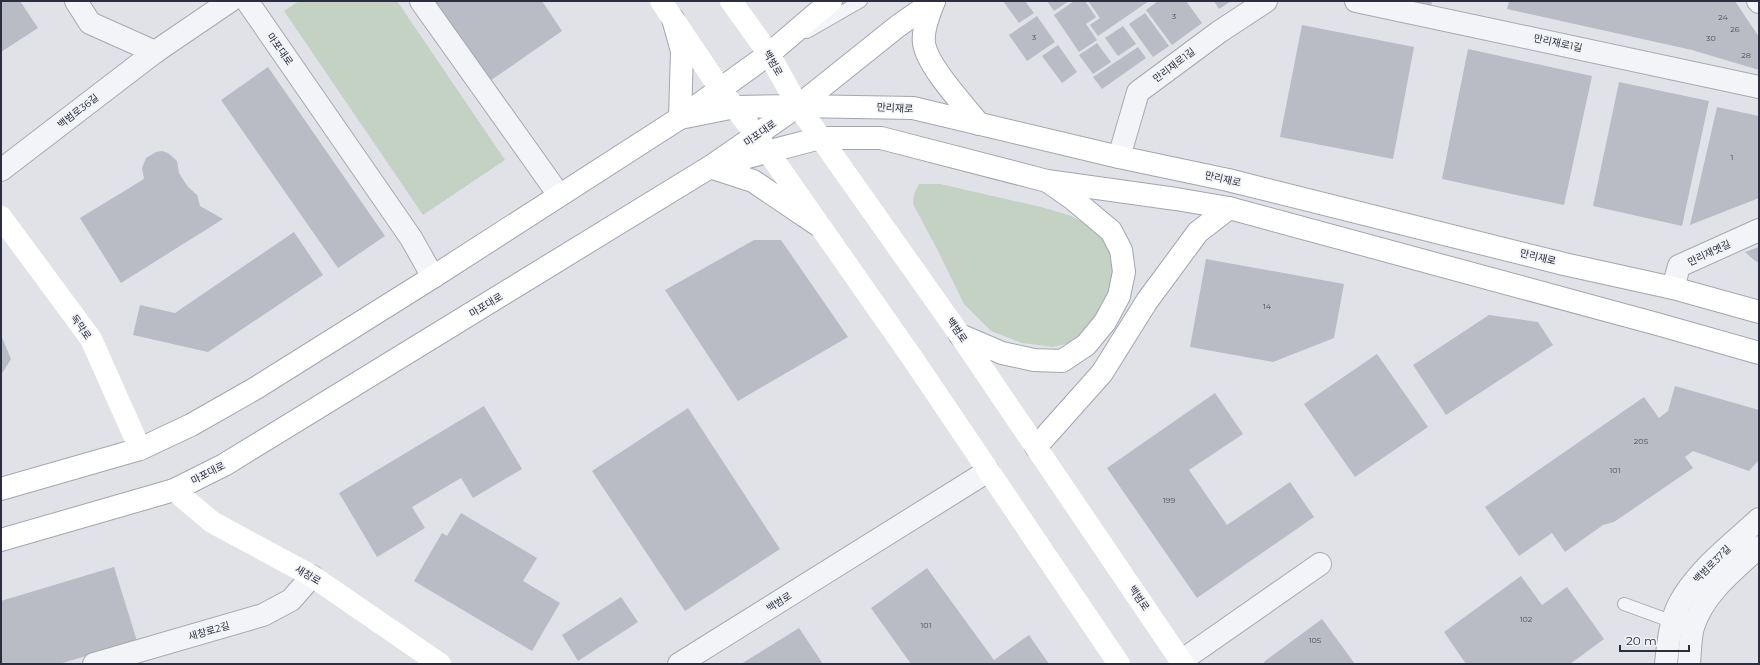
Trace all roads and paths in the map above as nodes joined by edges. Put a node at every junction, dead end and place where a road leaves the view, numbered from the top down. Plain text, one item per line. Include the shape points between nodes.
1 (76, 1) edge
2 (230, 1) edge
3 (247, 1) edge
4 (421, 1) edge
5 (660, 1) edge
6 (732, 1) edge
7 (831, 1) edge
8 (861, 1) edge
9 (934, 1) edge
10 (1266, 1) edge
11 (1356, 1) edge
12 (673, 19) junction
13 (155, 52) junction
14 (769, 54) junction
15 (1759, 87) edge
16 (721, 90) junction
17 (798, 106) junction
18 (735, 108) junction
19 (680, 118) junction
20 (979, 124) junction
21 (820, 138) junction
22 (762, 144) junction
23 (1119, 157) junction
24 (710, 167) junction
25 (1, 170) edge
26 (1047, 181) junction
27 (558, 196) junction
28 (1229, 208) junction
29 (1, 217) edge
30 (818, 225) junction
31 (1759, 230) edge
32 (433, 277) junction
33 (1673, 288) junction
34 (1759, 312) edge
35 (960, 334) junction
36 (1759, 353) edge
37 (1036, 447) junction
38 (140, 449) junction
39 (988, 471) junction
40 (1, 489) edge
41 (174, 490) junction
42 (1759, 519) edge
43 (1, 540) edge
44 (1759, 547) edge
45 (1320, 564) dead end
46 (312, 576) junction
47 (1624, 604) dead end
48 (1683, 625) junction
49 (1182, 662) edge
50 (94, 664) edge
51 (440, 664) edge
52 (679, 664) edge
53 (1119, 664) edge
54 (1666, 664) edge
55 (1689, 664) edge

1 - 13 street via 90,23
2 - 13 street, 백범로36길
3 - 32 street, 마포대로 via 411,238
4 - 27 street
5 - 12 main road
6 - 14 main road, 백범로
7 - 14 main road
8 - 14 lane
9 - 17 main road, 마포대로 via 898,26
9 - 20 main road via 926,25 924,42 928,57
10 - 23 street, 만리재로1길 via 1138,92
11 - 15 street, 만리재로1길
12 - 16 main road
12 - 19 main road via 682,51
13 - 25 street, 백범로36길
14 - 16 main road
14 - 17 main road, 백범로
16 - 18 main road
16 - 19 main road
17 - 18 main road, 만리재로
17 - 20 main road, 만리재로 via 913,108
17 - 21 main road, 백범로
17 - 22 main road, 마포대로
18 - 19 main road, 만리재로
18 - 22 main road
19 - 27 main road
20 - 23 main road, 만리재로
21 - 22 main road
21 - 26 main road via 881,138
21 - 35 main road, 백범로
22 - 24 main road, 마포대로
22 - 30 main road
23 - 33 main road, 만리재로 via 1228,180 1564,264
24 - 30 main road via 753,181
24 - 41 main road, 마포대로 via 224,465
26 - 28 main road
26 - 35 main road via 1111,231 1121,250 1124,272 1119,296 1105,322 1086,345 1062,362 1034,360 1002,353
27 - 32 main road
28 - 36 main road
28 - 37 main road via 1198,232 1147,301 1102,372
29 - 38 main road, 독막로 via 91,339
30 - 39 main road
31 - 33 street, 만리재옛길 via 1679,266
32 - 38 main road via 256,388 192,425
33 - 34 main road, 만리재로
35 - 37 main road, 백범로
37 - 49 main road, 백범로
38 - 40 main road
39 - 52 street, 백범로
39 - 53 main road
41 - 43 main road, 마포대로
41 - 46 main road, 새창로 via 212,522
42 - 48 street, 백범로37길 via 1692,583 1679,605
44 - 48 street, 백범로37길 via 1712,593 1700,611
45 - 49 street, 백범로
46 - 50 street, 새창로2길 via 291,600 263,615
46 - 51 main road, 새창로
47 - 48 lane
48 - 54 street, 백범로37길
48 - 55 street, 백범로37길

